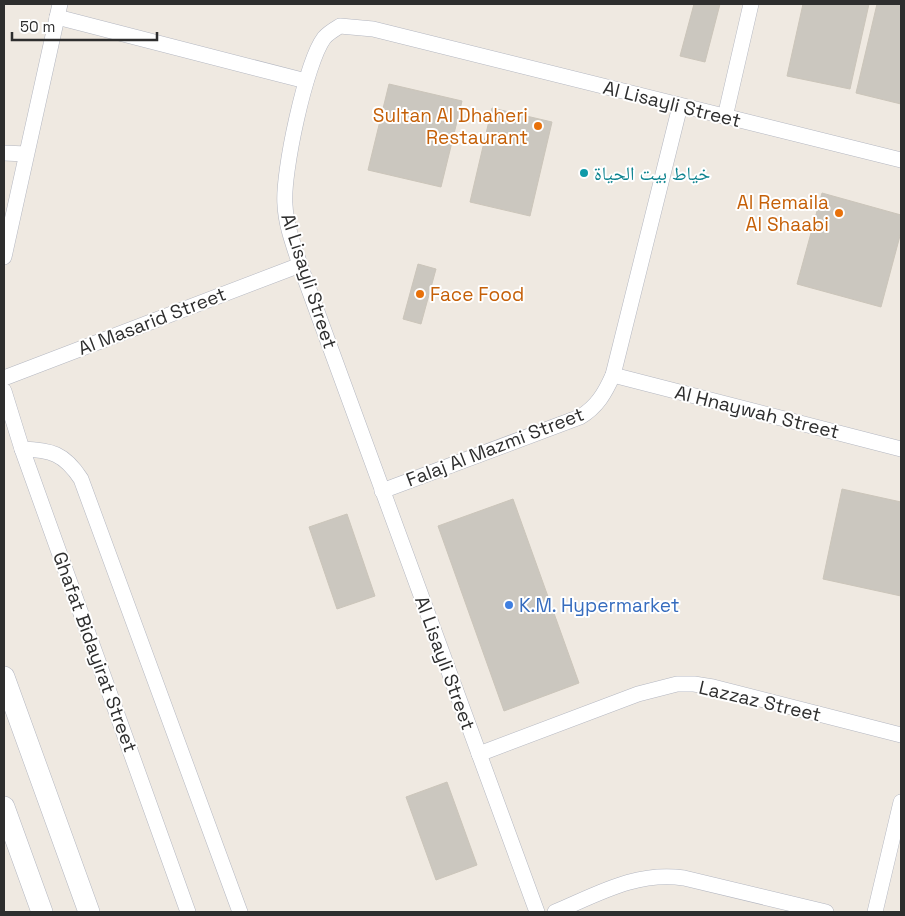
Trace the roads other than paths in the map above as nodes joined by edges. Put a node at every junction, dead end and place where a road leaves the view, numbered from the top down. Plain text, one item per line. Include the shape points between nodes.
1 (751, 4) edge
2 (59, 10) edge
3 (306, 81) junction
4 (680, 106) junction
5 (726, 117) junction
6 (4, 154) edge
7 (26, 154) junction
8 (901, 160) edge
9 (4, 257) edge
10 (300, 265) junction
11 (613, 375) junction
12 (4, 378) edge
13 (4, 391) edge
14 (22, 449) junction
15 (901, 449) edge
16 (382, 492) junction
17 (4, 677) edge
18 (901, 735) edge
19 (479, 754) junction
20 (901, 802) edge
21 (4, 807) edge
22 (42, 912) edge
23 (90, 912) edge
24 (188, 912) edge
25 (240, 912) edge
26 (537, 912) edge
27 (555, 912) edge
28 (826, 912) edge
29 (875, 912) edge

1 - 5 street
2 - 3 street
2 - 7 street
3 - 4 street, Al Lisayli Street via 325,36 340,26 355,26
3 - 10 street, Al Lisayli Street via 284,189 288,223
4 - 5 street, Al Lisayli Street
4 - 11 street, Falaj Al Mazmi Street
5 - 8 street, Al Lisayli Street
6 - 7 street
7 - 9 street
10 - 12 street, Al Masarid Street
10 - 16 street, Al Lisayli Street
11 - 15 street, Al Hnaywah Street
11 - 16 street, Falaj Al Mazmi Street via 601,399 580,417
13 - 14 street, Ghafat Bidayirat Street
14 - 24 street, Ghafat Bidayirat Street
14 - 25 street via 58,456 71,464 81,479
16 - 19 street, Al Lisayli Street
17 - 23 main road
18 - 19 street, Lazzaz Street via 713,687 678,684 638,694
19 - 26 street, Al Lisayli Street
20 - 29 street
21 - 22 main road
27 - 28 street via 627,882 666,876

